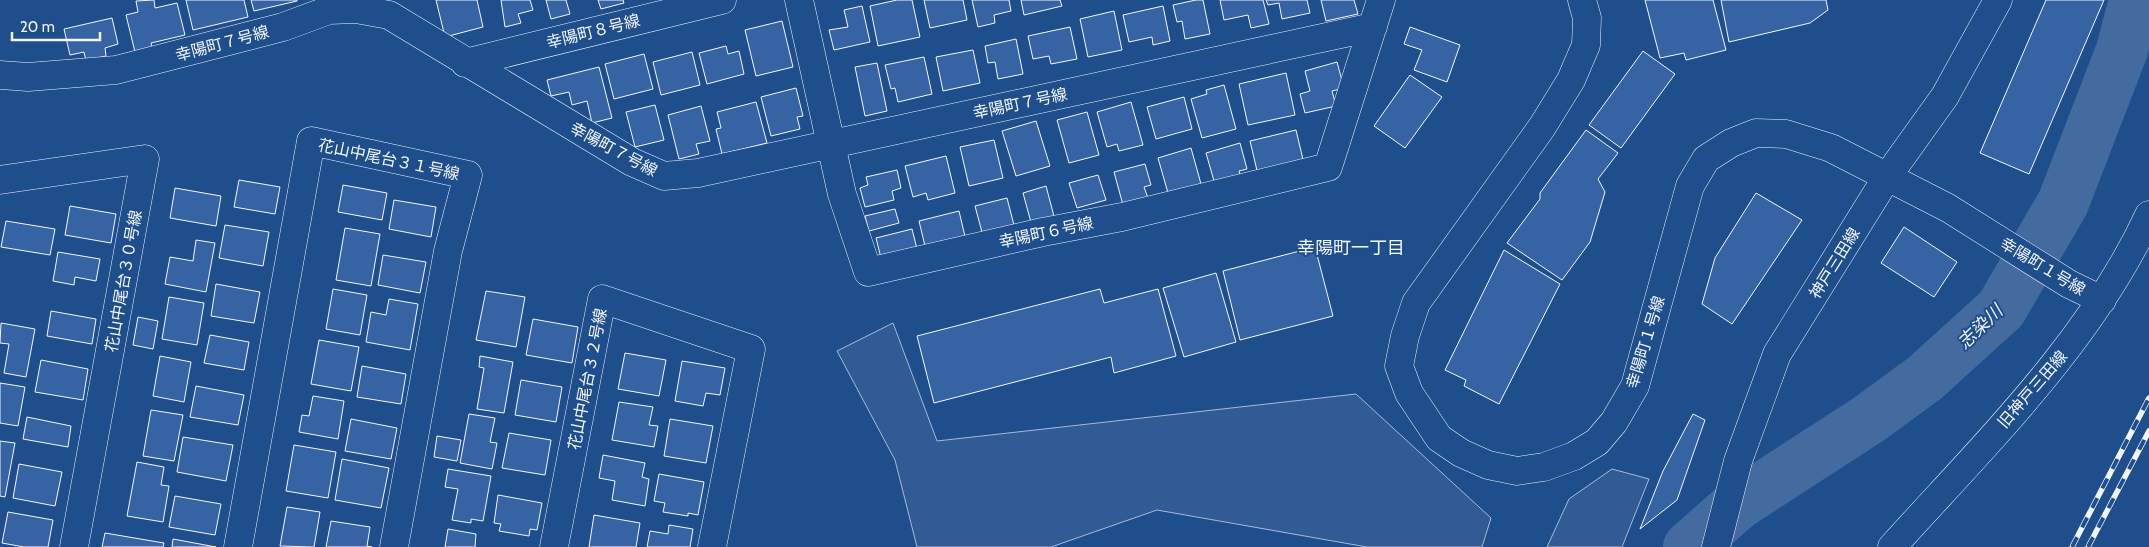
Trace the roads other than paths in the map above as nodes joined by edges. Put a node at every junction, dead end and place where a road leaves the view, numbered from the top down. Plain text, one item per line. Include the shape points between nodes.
1 (722, 0) edge
2 (799, 0) edge
3 (1381, 0) edge
4 (1582, 0) edge
5 (1998, 0) edge
6 (328, 5) edge
7 (1373, 27) junction
8 (465, 63) junction
9 (0, 75) edge
10 (830, 143) junction
11 (1888, 177) junction
12 (0, 180) edge
13 (2149, 215) edge
14 (2102, 300) junction
15 (74, 547) edge
16 (238, 547) edge
17 (394, 547) edge
18 (554, 547) edge
19 (712, 547) edge
20 (1716, 547) edge
21 (1892, 547) edge

1 - 8 street, 幸陽町８号線
2 - 10 street, 幸陽町６号線
3 - 7 street, 幸陽町６号線
4 - 11 street, 幸陽町１号線 via 1587,18 1586,45 1571,80 1542,127 1416,303 1405,336 1400,366 1409,393 1439,438 1461,452 1488,465 1517,471 1544,467 1574,456 1597,442 1614,422 1635,386 1690,186 1706,160 1731,143 1756,134 1786,134 1831,148
5 - 11 street, 神戸三田線 via 1945,96
6 - 8 street, 幸陽町７号線 via 389,15
6 - 9 street, 幸陽町７号線 via 283,27 116,70 28,77
7 - 10 street, 幸陽町７号線
7 - 10 street, 幸陽町６号線 via 1328,167 1122,217 868,272 842,194
8 - 10 street, 幸陽町７号線 via 632,162 664,176 698,173
11 - 14 street, 幸陽町１号線 via 1948,208 2069,284
11 - 20 street, 神戸三田線 via 1777,354 1738,461
12 - 15 street, 花山中尾台３０号線 via 145,159
13 - 14 street, 旧神戸三田線 via 2126,262
14 - 21 street, 旧神戸三田線 via 2067,350
16 - 17 street, 花山中尾台３１号線 via 311,141 468,175 448,251
18 - 19 street, 花山中尾台３２号線 via 602,299 751,349

